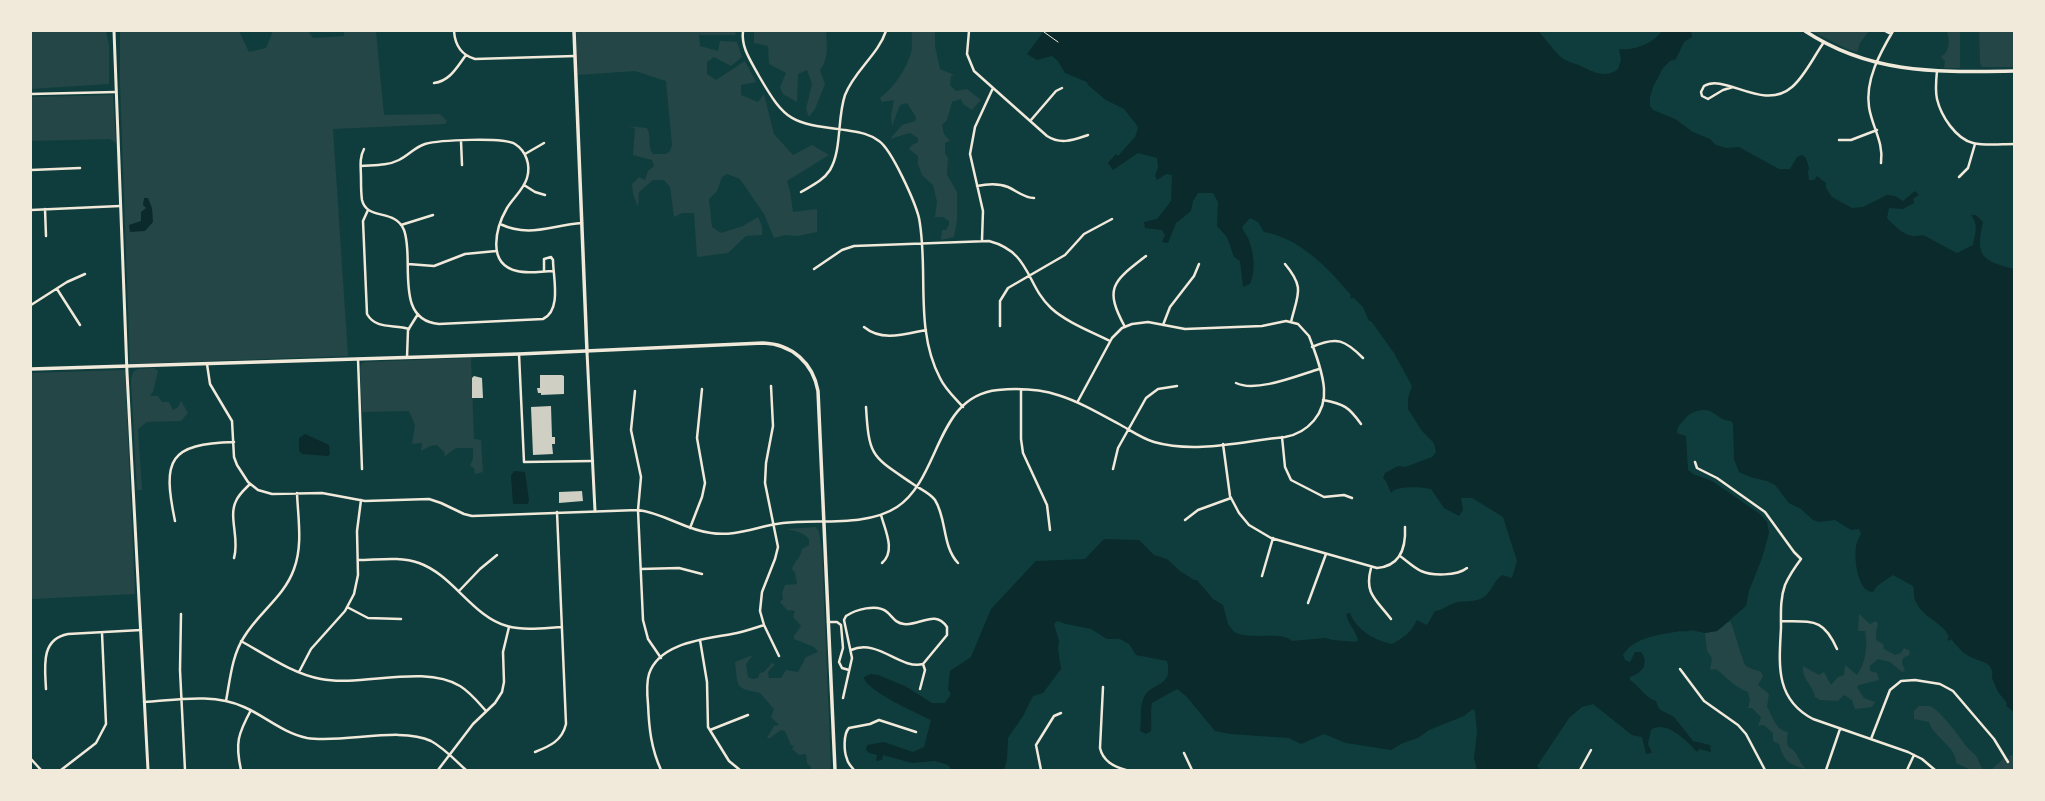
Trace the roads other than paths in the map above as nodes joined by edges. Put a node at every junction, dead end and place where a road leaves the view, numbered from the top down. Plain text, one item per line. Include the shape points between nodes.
1 (114, 31) edge
2 (454, 31) edge
3 (574, 31) edge
4 (743, 31) edge
5 (886, 31) edge
6 (969, 31) edge
7 (1805, 31) edge
8 (1885, 31) edge
9 (1893, 31) edge
10 (1891, 34) junction
11 (1824, 42) junction
12 (466, 55) junction
13 (575, 56) junction
14 (1877, 62) junction
15 (1937, 71) junction
16 (2014, 71) edge
17 (434, 82) dead end
18 (1733, 87) junction
19 (993, 88) junction
20 (1062, 88) dead end
21 (116, 92) junction
22 (31, 94) edge
23 (1031, 120) junction
24 (838, 129) junction
25 (1877, 130) junction
26 (1088, 134) dead end
27 (1839, 140) dead end
28 (461, 141) junction
29 (544, 143) dead end
30 (1975, 144) junction
31 (2014, 144) edge
32 (364, 149) dead end
33 (525, 154) junction
34 (1881, 163) dead end
35 (462, 165) dead end
36 (361, 166) junction
37 (80, 168) dead end
38 (31, 170) edge
39 (1959, 177) dead end
40 (524, 185) junction
41 (977, 186) junction
42 (801, 192) dead end
43 (545, 195) dead end
44 (1034, 198) dead end
45 (120, 206) junction
46 (45, 209) junction
47 (31, 210) edge
48 (368, 210) junction
49 (433, 215) dead end
50 (1112, 219) dead end
51 (582, 223) junction
52 (500, 224) junction
53 (401, 225) junction
54 (46, 236) dead end
55 (982, 240) junction
56 (922, 242) junction
57 (496, 251) junction
58 (1146, 256) dead end
59 (408, 264) junction
60 (1199, 264) dead end
61 (1285, 264) dead end
62 (814, 268) dead end
63 (544, 271) junction
64 (553, 271) junction
65 (85, 274) dead end
66 (1030, 275) junction
67 (57, 289) junction
68 (31, 305) edge
69 (418, 314) junction
70 (1292, 322) junction
71 (80, 325) dead end
72 (1163, 325) junction
73 (1000, 326) dead end
74 (1125, 326) junction
75 (864, 327) dead end
76 (409, 328) junction
77 (926, 330) junction
78 (1110, 341) junction
79 (1312, 347) junction
80 (588, 352) junction
81 (519, 354) junction
82 (406, 357) junction
83 (358, 358) junction
84 (1363, 358) dead end
85 (207, 364) junction
86 (127, 366) junction
87 (31, 369) edge
88 (1319, 369) junction
89 (1236, 383) dead end
90 (771, 386) dead end
91 (1177, 386) dead end
92 (702, 389) dead end
93 (1021, 390) junction
94 (635, 391) dead end
95 (1323, 400) junction
96 (1078, 402) junction
97 (866, 407) dead end
98 (963, 407) junction
99 (1361, 424) dead end
100 (1128, 429) junction
101 (1282, 437) junction
102 (234, 442) junction
103 (1223, 444) junction
104 (593, 460) junction
105 (1694, 462) dead end
106 (1113, 469) dead end
107 (362, 470) dead end
108 (250, 484) junction
109 (917, 487) junction
110 (297, 493) junction
111 (1230, 498) junction
112 (1352, 498) dead end
113 (360, 500) junction
114 (638, 510) junction
115 (595, 511) junction
116 (557, 512) junction
117 (881, 515) junction
118 (1185, 520) dead end
119 (175, 521) dead end
120 (823, 522) junction
121 (774, 524) junction
122 (1405, 527) dead end
123 (690, 528) junction
124 (1050, 530) dead end
125 (1273, 538) junction
126 (1326, 554) junction
127 (497, 555) dead end
128 (1400, 556) junction
129 (234, 558) dead end
130 (358, 560) junction
131 (882, 563) dead end
132 (958, 563) dead end
133 (1371, 568) junction
134 (1467, 568) dead end
135 (641, 569) junction
136 (702, 574) dead end
137 (1262, 576) dead end
138 (459, 591) junction
139 (1308, 602) dead end
140 (347, 607) junction
141 (181, 614) dead end
142 (401, 618) dead end
143 (1391, 619) dead end
144 (1781, 621) junction
145 (828, 622) junction
146 (764, 625) junction
147 (509, 627) junction
148 (562, 627) junction
149 (141, 630) junction
150 (102, 632) junction
151 (700, 640) junction
152 (241, 642) junction
153 (1837, 649) dead end
154 (851, 650) junction
155 (779, 656) dead end
156 (661, 658) junction
157 (923, 664) junction
158 (849, 670) junction
159 (1680, 670) dead end
160 (299, 672) junction
161 (1103, 687) dead end
162 (46, 689) dead end
163 (920, 689) dead end
164 (843, 698) dead end
165 (182, 700) junction
166 (226, 701) junction
167 (144, 702) junction
168 (251, 710) junction
169 (486, 711) junction
170 (1061, 713) dead end
171 (748, 715) dead end
172 (1840, 729) junction
173 (710, 730) junction
174 (916, 732) dead end
175 (1871, 739) junction
176 (1591, 750) dead end
177 (535, 752) dead end
178 (1184, 753) dead end
179 (449, 755) junction
180 (1914, 755) junction
181 (31, 759) edge
182 (2008, 762) dead end
183 (41, 770) edge
184 (61, 770) edge
185 (148, 770) edge
186 (185, 770) edge
187 (241, 770) edge
188 (438, 770) edge
189 (466, 770) edge
190 (660, 770) edge
191 (740, 770) edge
192 (835, 770) edge
193 (854, 770) edge
194 (1040, 770) edge
195 (1126, 770) edge
196 (1192, 770) edge
197 (1580, 770) edge
198 (1765, 770) edge
199 (1826, 770) edge
200 (1906, 770) edge
201 (1935, 770) edge

1 - 21 street
2 - 12 street via 456,43
3 - 13 main road
4 - 24 street via 745,52 781,110 804,123
5 - 24 street via 882,42 854,76 847,90
6 - 19 street via 967,47 970,63 976,74
7 - 11 main road
8 - 10 street
9 - 10 street
10 - 14 street
11 - 14 main road
11 - 18 street via 1796,83 1783,93 1764,96
12 - 13 street via 482,60
12 - 17 street via 450,77
13 - 51 main road
14 - 15 main road via 1903,68
14 - 25 street via 1869,102
15 - 16 main road
15 - 30 street via 1936,94 1940,108 1956,133
18 - 18 street via 1711,84 1704,86 1702,96 1708,99
19 - 23 street
19 - 41 street via 978,121 972,143 970,161
20 - 23 street via 1056,91
21 - 22 street
21 - 45 street
23 - 26 street via 1047,136 1057,141 1069,141
24 - 42 street via 834,159 829,171
24 - 56 street via 868,134 885,147 916,206
25 - 27 street via 1851,140
25 - 34 street via 1882,148
28 - 33 street via 512,142
28 - 35 street
28 - 36 street via 426,144 392,163
29 - 33 street
30 - 31 street
30 - 39 street via 1968,168
32 - 36 street via 360,157
33 - 40 street via 529,170
36 - 48 street via 362,197
37 - 38 street
40 - 43 street
40 - 52 street via 507,207
41 - 44 street via 1002,185 1026,197
41 - 55 street via 983,214
45 - 46 street
45 - 86 street
46 - 47 street
46 - 54 street
48 - 53 street via 391,217
48 - 76 street via 363,221 367,314 379,325
49 - 53 street
50 - 66 street via 1084,234 1065,255
51 - 52 street via 529,232
51 - 80 main road
52 - 57 street
53 - 59 street via 407,242
55 - 56 street
55 - 66 street via 999,244 1011,252
56 - 62 street via 850,246
56 - 77 street
57 - 59 street via 463,254 433,266
57 - 63 street via 502,262 512,269 524,272
58 - 74 street via 1121,275 1114,288 1113,303
59 - 69 street via 410,300
60 - 72 street via 1194,276 1170,307
61 - 70 street via 1295,276 1299,287
63 - 64 street
63 - 64 street via 544,261 548,257 553,260
64 - 69 street via 555,306 547,317 539,320 439,324 428,322
65 - 67 street
66 - 73 street via 1003,293 999,306
66 - 78 street via 1046,303 1054,311
67 - 68 street
67 - 71 street
69 - 76 street
70 - 72 street via 1265,326 1185,329
70 - 79 street via 1305,330
72 - 74 street via 1143,322
74 - 78 street
75 - 77 street via 882,336
76 - 82 street
77 - 98 street via 939,376
78 - 96 street
79 - 84 street via 1326,341 1338,340 1348,344
79 - 88 street
80 - 81 main road
80 - 104 street
80 - 120 main road via 763,343 785,348 800,357 814,376 818,391
81 - 82 main road
81 - 104 street via 524,462
82 - 83 main road
83 - 85 main road
83 - 107 street
85 - 86 main road
85 - 102 street via 210,384 232,421
86 - 87 main road
86 - 149 street
88 - 89 street via 1266,384 1245,386
88 - 95 street via 1324,384
90 - 121 street via 773,426 765,474
91 - 100 street via 1160,389 1148,395
92 - 123 street via 697,438 705,483
93 - 96 street via 1053,392
93 - 98 street via 988,392
93 - 124 street via 1023,453 1047,505
94 - 114 street via 631,430 641,477
95 - 99 street via 1348,408
95 - 101 street via 1319,414 1310,425 1299,433
96 - 100 street
97 - 109 street via 868,438 875,455 883,464
98 - 109 street via 947,426
100 - 103 street via 1148,439 1170,445 1191,447
100 - 106 street via 1118,448
101 - 103 street
101 - 112 street via 1285,467 1291,480 1322,497 1344,495
102 - 108 street via 237,465
102 - 119 street via 189,448 177,456 170,471
103 - 111 street
104 - 115 street
105 - 144 street via 1698,468 1717,478 1765,512 1801,559 1786,584
108 - 110 street via 266,493
108 - 129 street via 234,506 237,540
109 - 117 street via 903,502
109 - 132 street via 936,502 950,551
110 - 113 street via 322,493
110 - 152 street via 299,542 294,570 280,595
111 - 118 street via 1198,510
111 - 125 street via 1247,523
113 - 116 street via 429,499 472,516
113 - 130 street
114 - 115 street
114 - 123 street via 658,514
114 - 135 street
115 - 116 street
116 - 148 street
117 - 120 street
117 - 131 street via 889,551
120 - 121 street
120 - 145 main road
121 - 123 street via 723,534
121 - 146 street via 778,547 776,559 761,596 760,611
122 - 128 street via 1405,545
125 - 126 street
125 - 137 street
126 - 133 street
126 - 139 street
127 - 138 street
128 - 133 street via 1388,566
128 - 134 street via 1426,573 1456,573
130 - 138 street via 398,559 416,562 438,573
130 - 140 street via 357,584
133 - 143 street via 1368,581 1370,591
135 - 136 street via 679,568
135 - 156 street via 644,627
138 - 147 street via 492,620
140 - 142 street via 368,618
140 - 160 street via 314,646
141 - 165 street
144 - 153 street via 1820,624 1830,633
144 - 172 street via 1779,668 1786,692 1804,714
145 - 158 street via 837,622 841,625 843,648 839,662 842,668
145 - 192 main road
146 - 151 street
146 - 155 street
147 - 148 street
147 - 169 street via 503,652 503,687 498,699
148 - 177 street via 565,726 557,741
149 - 150 street
149 - 167 street
150 - 162 street via 66,635 52,642 45,658
150 - 184 street via 106,724 94,745
151 - 156 street via 679,646
151 - 173 street via 706,675 707,718
152 - 160 street
152 - 166 street
154 - 157 street via 866,647 913,665
154 - 157 street via 844,618 858,610 879,608 894,621 902,624 913,624 929,618 947,626 948,635
154 - 158 street
156 - 190 street via 651,668 647,684 650,739
157 - 163 street via 925,670
158 - 164 street
159 - 198 street via 1704,701 1738,725 1746,734
160 - 169 street via 328,680 440,678 453,682 466,691
161 - 195 street via 1100,748 1109,763
165 - 166 street
165 - 167 street
165 - 186 street
166 - 168 street
167 - 185 street
168 - 179 street via 290,732 307,738 414,736 432,742
168 - 187 street via 238,737
169 - 179 street
170 - 194 street via 1054,716 1036,745
171 - 173 street
172 - 175 street
172 - 199 street
173 - 191 street via 729,761
174 - 193 street via 879,720 849,728 846,734 846,756
175 - 180 street
175 - 182 street via 1890,690 1901,681 1915,680 1940,684 1953,691 1994,739
176 - 197 street
178 - 196 street
179 - 188 street
179 - 189 street
180 - 200 street
180 - 201 street
181 - 183 street

